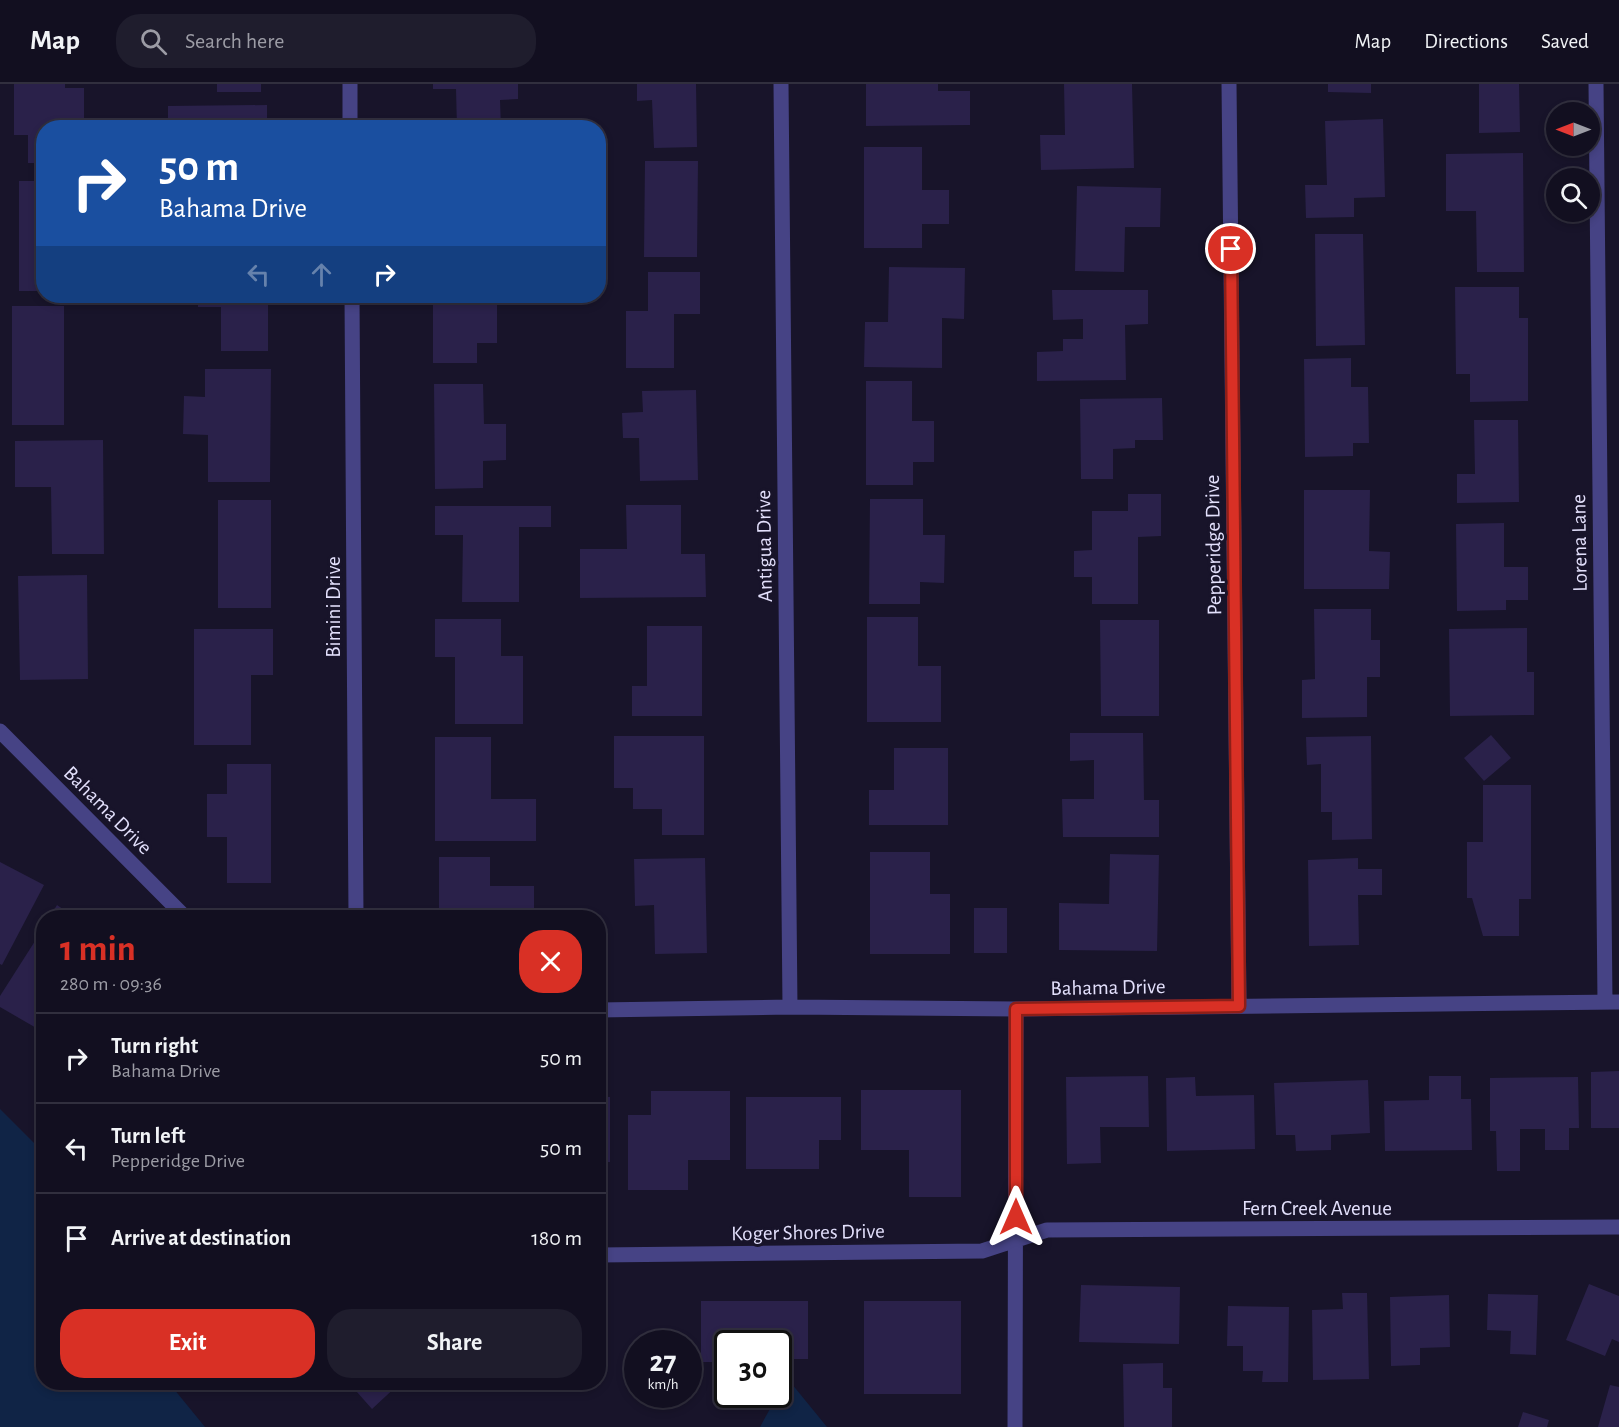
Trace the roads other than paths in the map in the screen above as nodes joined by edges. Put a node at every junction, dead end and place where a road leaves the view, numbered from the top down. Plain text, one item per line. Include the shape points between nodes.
1 (350, 84) edge
2 (781, 84) edge
3 (1229, 84) edge
4 (1596, 84) edge
5 (350, 120) edge
6 (352, 303) edge
7 (0, 731) edge
8 (178, 910) edge
9 (356, 910) edge
10 (1612, 1002) edge
11 (1239, 1006) junction
12 (790, 1007) junction
13 (1016, 1009) junction
14 (606, 1010) edge
15 (1619, 1227) edge
16 (1016, 1240) junction
17 (606, 1255) edge
18 (1015, 1427) edge

1 - 5 street
2 - 12 street, Antigua Drive
3 - 11 street, Pepperidge Drive
4 - 10 street, Lorena Lane
6 - 9 street, Bimini Drive
7 - 8 street, Bahama Drive
10 - 11 street, Bahama Drive
11 - 13 street, Bahama Drive
12 - 13 street, Bahama Drive
12 - 14 street, Bahama Drive
13 - 16 street
15 - 16 street, Fern Creek Avenue via 1047,1230
16 - 17 street, Koger Shores Drive via 982,1251
16 - 18 street

